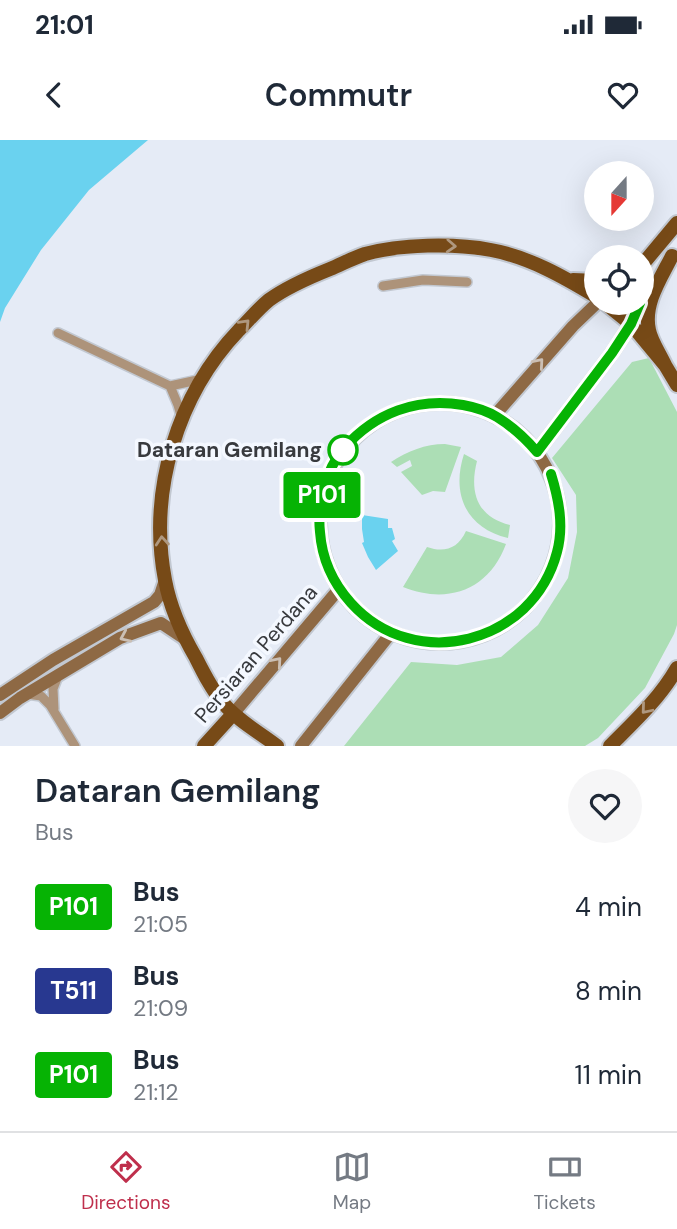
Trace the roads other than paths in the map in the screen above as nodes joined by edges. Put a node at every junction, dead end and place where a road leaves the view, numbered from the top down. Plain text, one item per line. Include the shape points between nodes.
1 (677, 223) edge
2 (654, 251) edge
3 (675, 253) edge
4 (654, 278) edge
5 (568, 279) junction
6 (584, 280) edge
7 (467, 282) dead end
8 (383, 286) dead end
9 (584, 289) edge
10 (585, 315) edge
11 (620, 315) edge
12 (635, 315) edge
13 (631, 324) junction
14 (58, 334) dead end
15 (665, 365) junction
16 (203, 378) junction
17 (677, 385) edge
18 (170, 386) junction
19 (495, 415) junction
20 (182, 420) junction
21 (537, 452) junction
22 (165, 580) junction
23 (339, 589) junction
24 (391, 633) junction
25 (185, 639) junction
26 (677, 668) edge
27 (58, 676) junction
28 (26, 694) junction
29 (0, 695) edge
30 (55, 711) junction
31 (0, 713) edge
32 (233, 714) junction
33 (75, 746) edge
34 (205, 746) edge
35 (277, 746) edge
36 (301, 746) edge
37 (610, 746) edge

1 - 2 main road
3 - 4 main road
3 - 15 main road via 648,310 649,330
5 - 6 main road
5 - 9 main road
16 -> 5 main road via 232,338 269,301 365,254 435,246 491,250
7 - 8 street via 423,280
19 -> 10 street
11 - 13 main road
12 - 13 main road
13 - 15 main road
13 - 21 street
14 - 18 street
15 - 17 main road
16 - 18 street
16 - 20 main road
18 - 20 street
19 - 21 street
19 - 23 street via 448,402 423,403 377,419 349,443 329,473 318,520 328,568
22 -> 20 main road via 162,493
21 - 24 street via 551,474 561,526 558,552 534,599 516,617 468,640 416,641
22 - 25 main road
22 - 29 street via 153,602
23 - 24 street via 361,614
32 -> 23 street, Persiaran Perdana
24 - 36 street
25 -> 27 street via 161,623 120,638
25 - 32 main road via 212,689
26 -> 37 main road via 650,706
27 - 28 street
27 - 30 street via 53,689
28 - 30 street via 41,696
28 - 31 street
30 - 33 street
32 - 34 main road, Persiaran Perdana
32 - 35 main road

